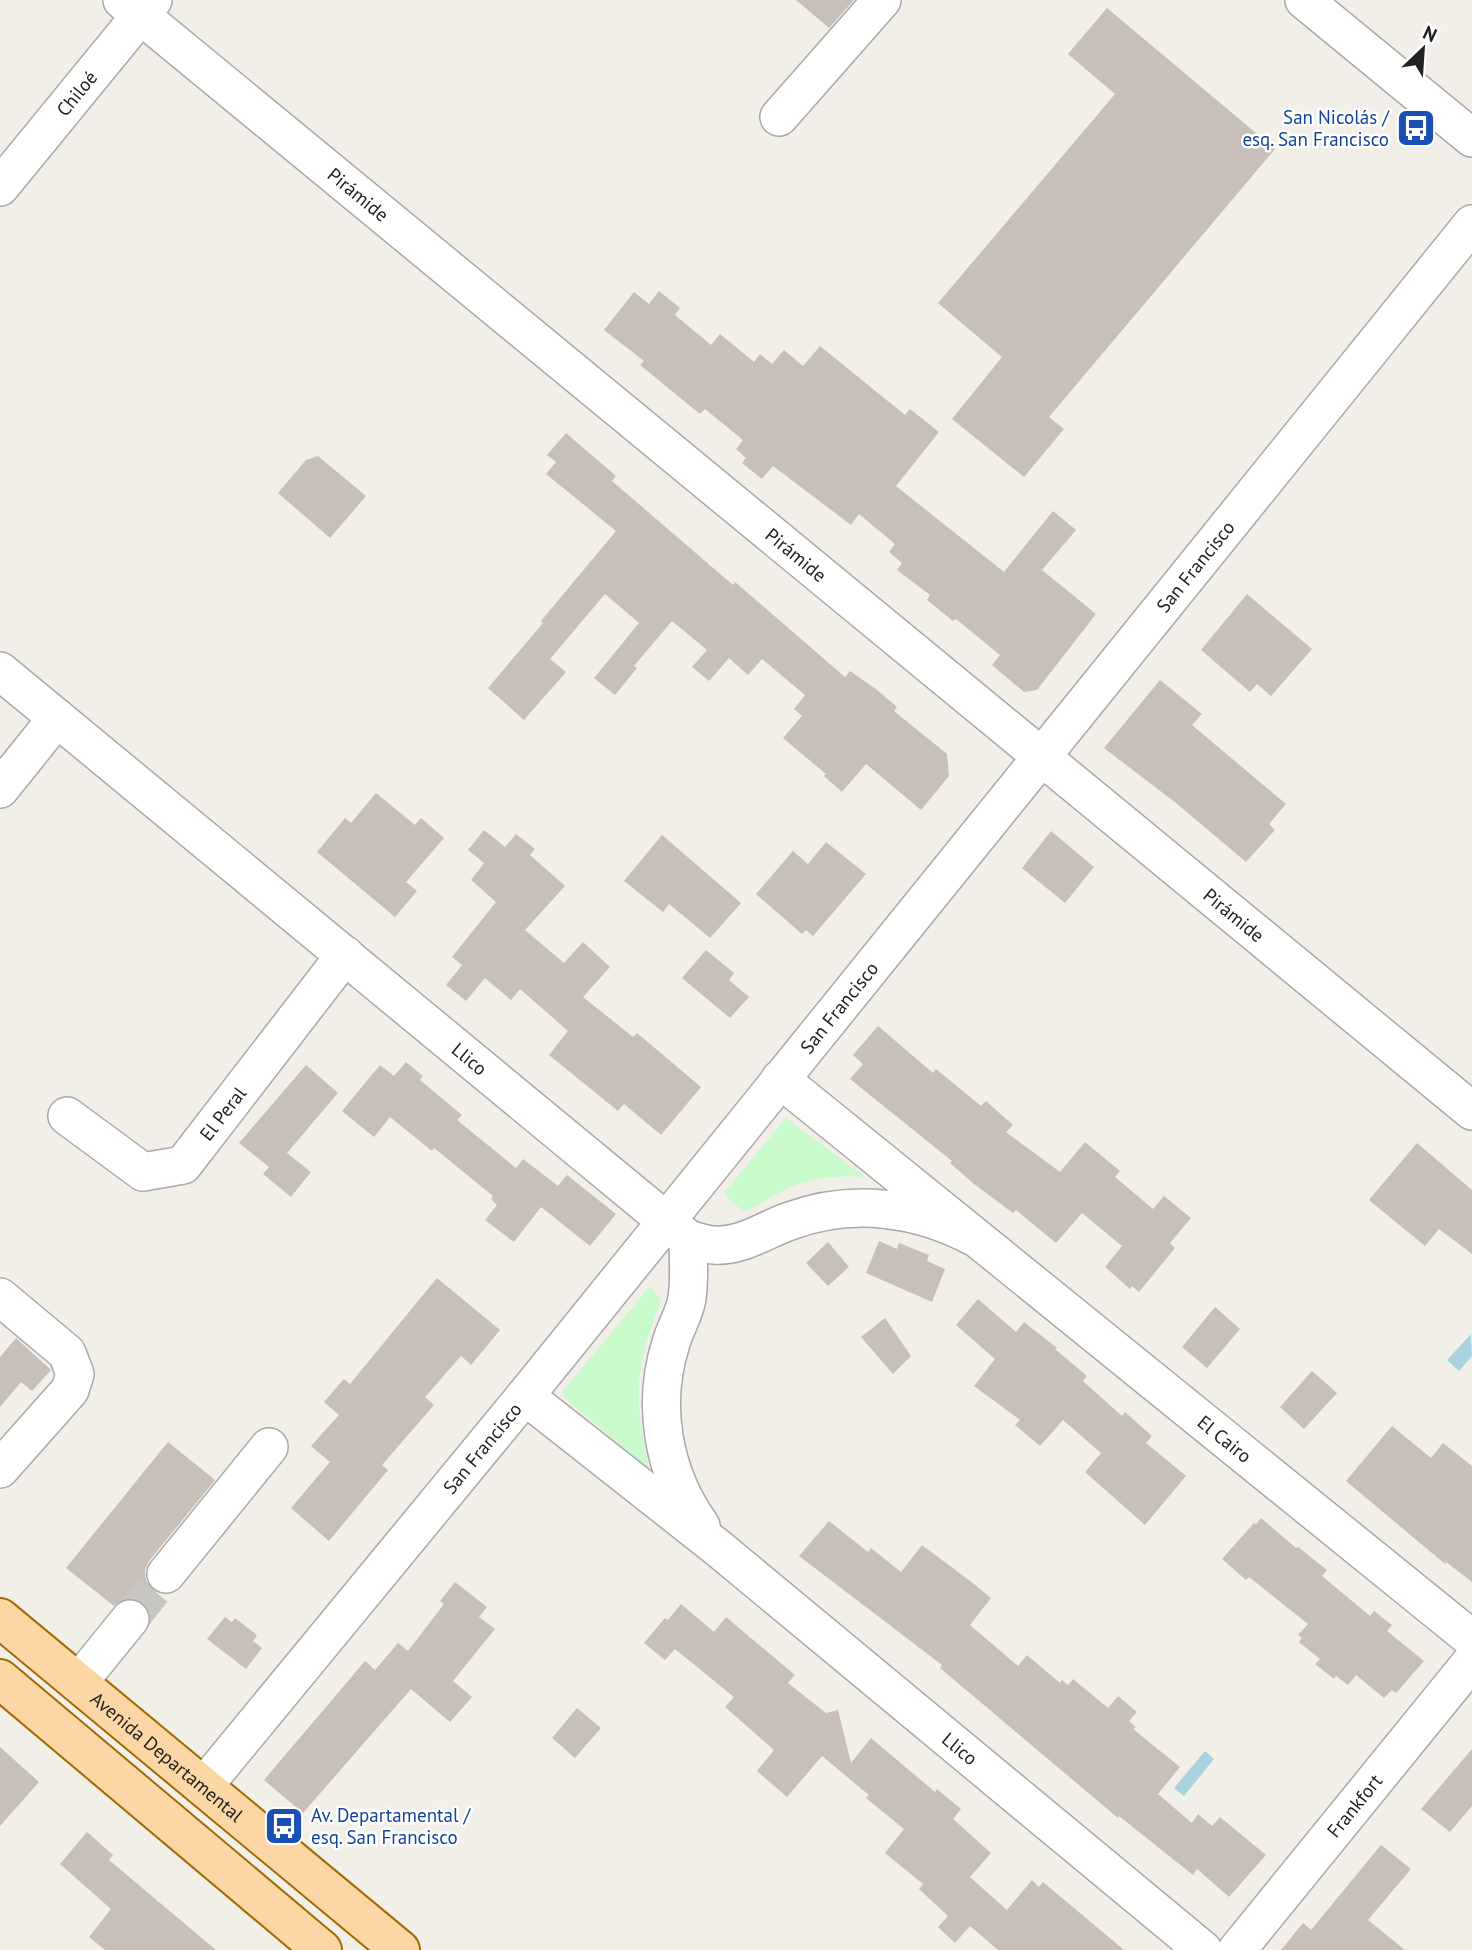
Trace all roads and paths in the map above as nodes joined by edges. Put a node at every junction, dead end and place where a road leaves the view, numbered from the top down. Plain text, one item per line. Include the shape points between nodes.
1 (882, 0) edge
2 (1304, 0) edge
3 (138, 5) edge
4 (779, 117) dead end
5 (1472, 138) edge
6 (0, 187) edge
7 (1472, 224) edge
8 (0, 671) edge
9 (57, 718) junction
10 (1043, 757) junction
11 (0, 789) edge
12 (345, 955) junction
13 (780, 1079) junction
14 (1472, 1111) edge
15 (67, 1116) dead end
16 (678, 1230) junction
17 (976, 1238) junction
18 (0, 1297) edge
19 (526, 1395) junction
20 (269, 1447) dead end
21 (0, 1469) edge
22 (718, 1548) junction
23 (166, 1574) tunnel mouth
24 (0, 1618) edge
25 (130, 1619) tunnel mouth
26 (1472, 1639) edge
27 (1472, 1661) edge
28 (0, 1679) edge
29 (78, 1683) junction
30 (203, 1787) junction
31 (322, 1950) edge
32 (400, 1950) edge
33 (1203, 1950) edge
34 (1237, 1950) edge

1 - 4 street
2 - 5 street
3 - 6 street, Chiloé
3 - 10 street, Pirámide
7 - 10 street, San Francisco
8 - 9 street, Llico
9 - 11 street
9 - 12 street, Llico
10 - 13 street, San Francisco
10 - 14 street, Pirámide
12 - 15 street, El Peral via 183,1165 143,1171
12 - 16 street, Llico
13 - 16 street, San Francisco
13 - 17 street, El Cairo
16 - 17 street, El Cairo via 713,1246 741,1243 809,1214 874,1208 917,1213
16 - 19 street, San Francisco
16 - 22 street, Llico via 687,1300 666,1363 663,1429 681,1493
17 - 26 street, El Cairo
18 - 21 street via 67,1353 75,1374 69,1390
19 - 22 street, Llico
19 - 30 street, San Francisco
20 - 23 street
22 - 33 street, Llico
24 - 29 main road, Avenida Departamental
25 - 29 street
27 - 34 street, Frankfort
28 - 31 main road
29 - 30 main road, Avenida Departamental
30 - 32 main road, Avenida Departamental

